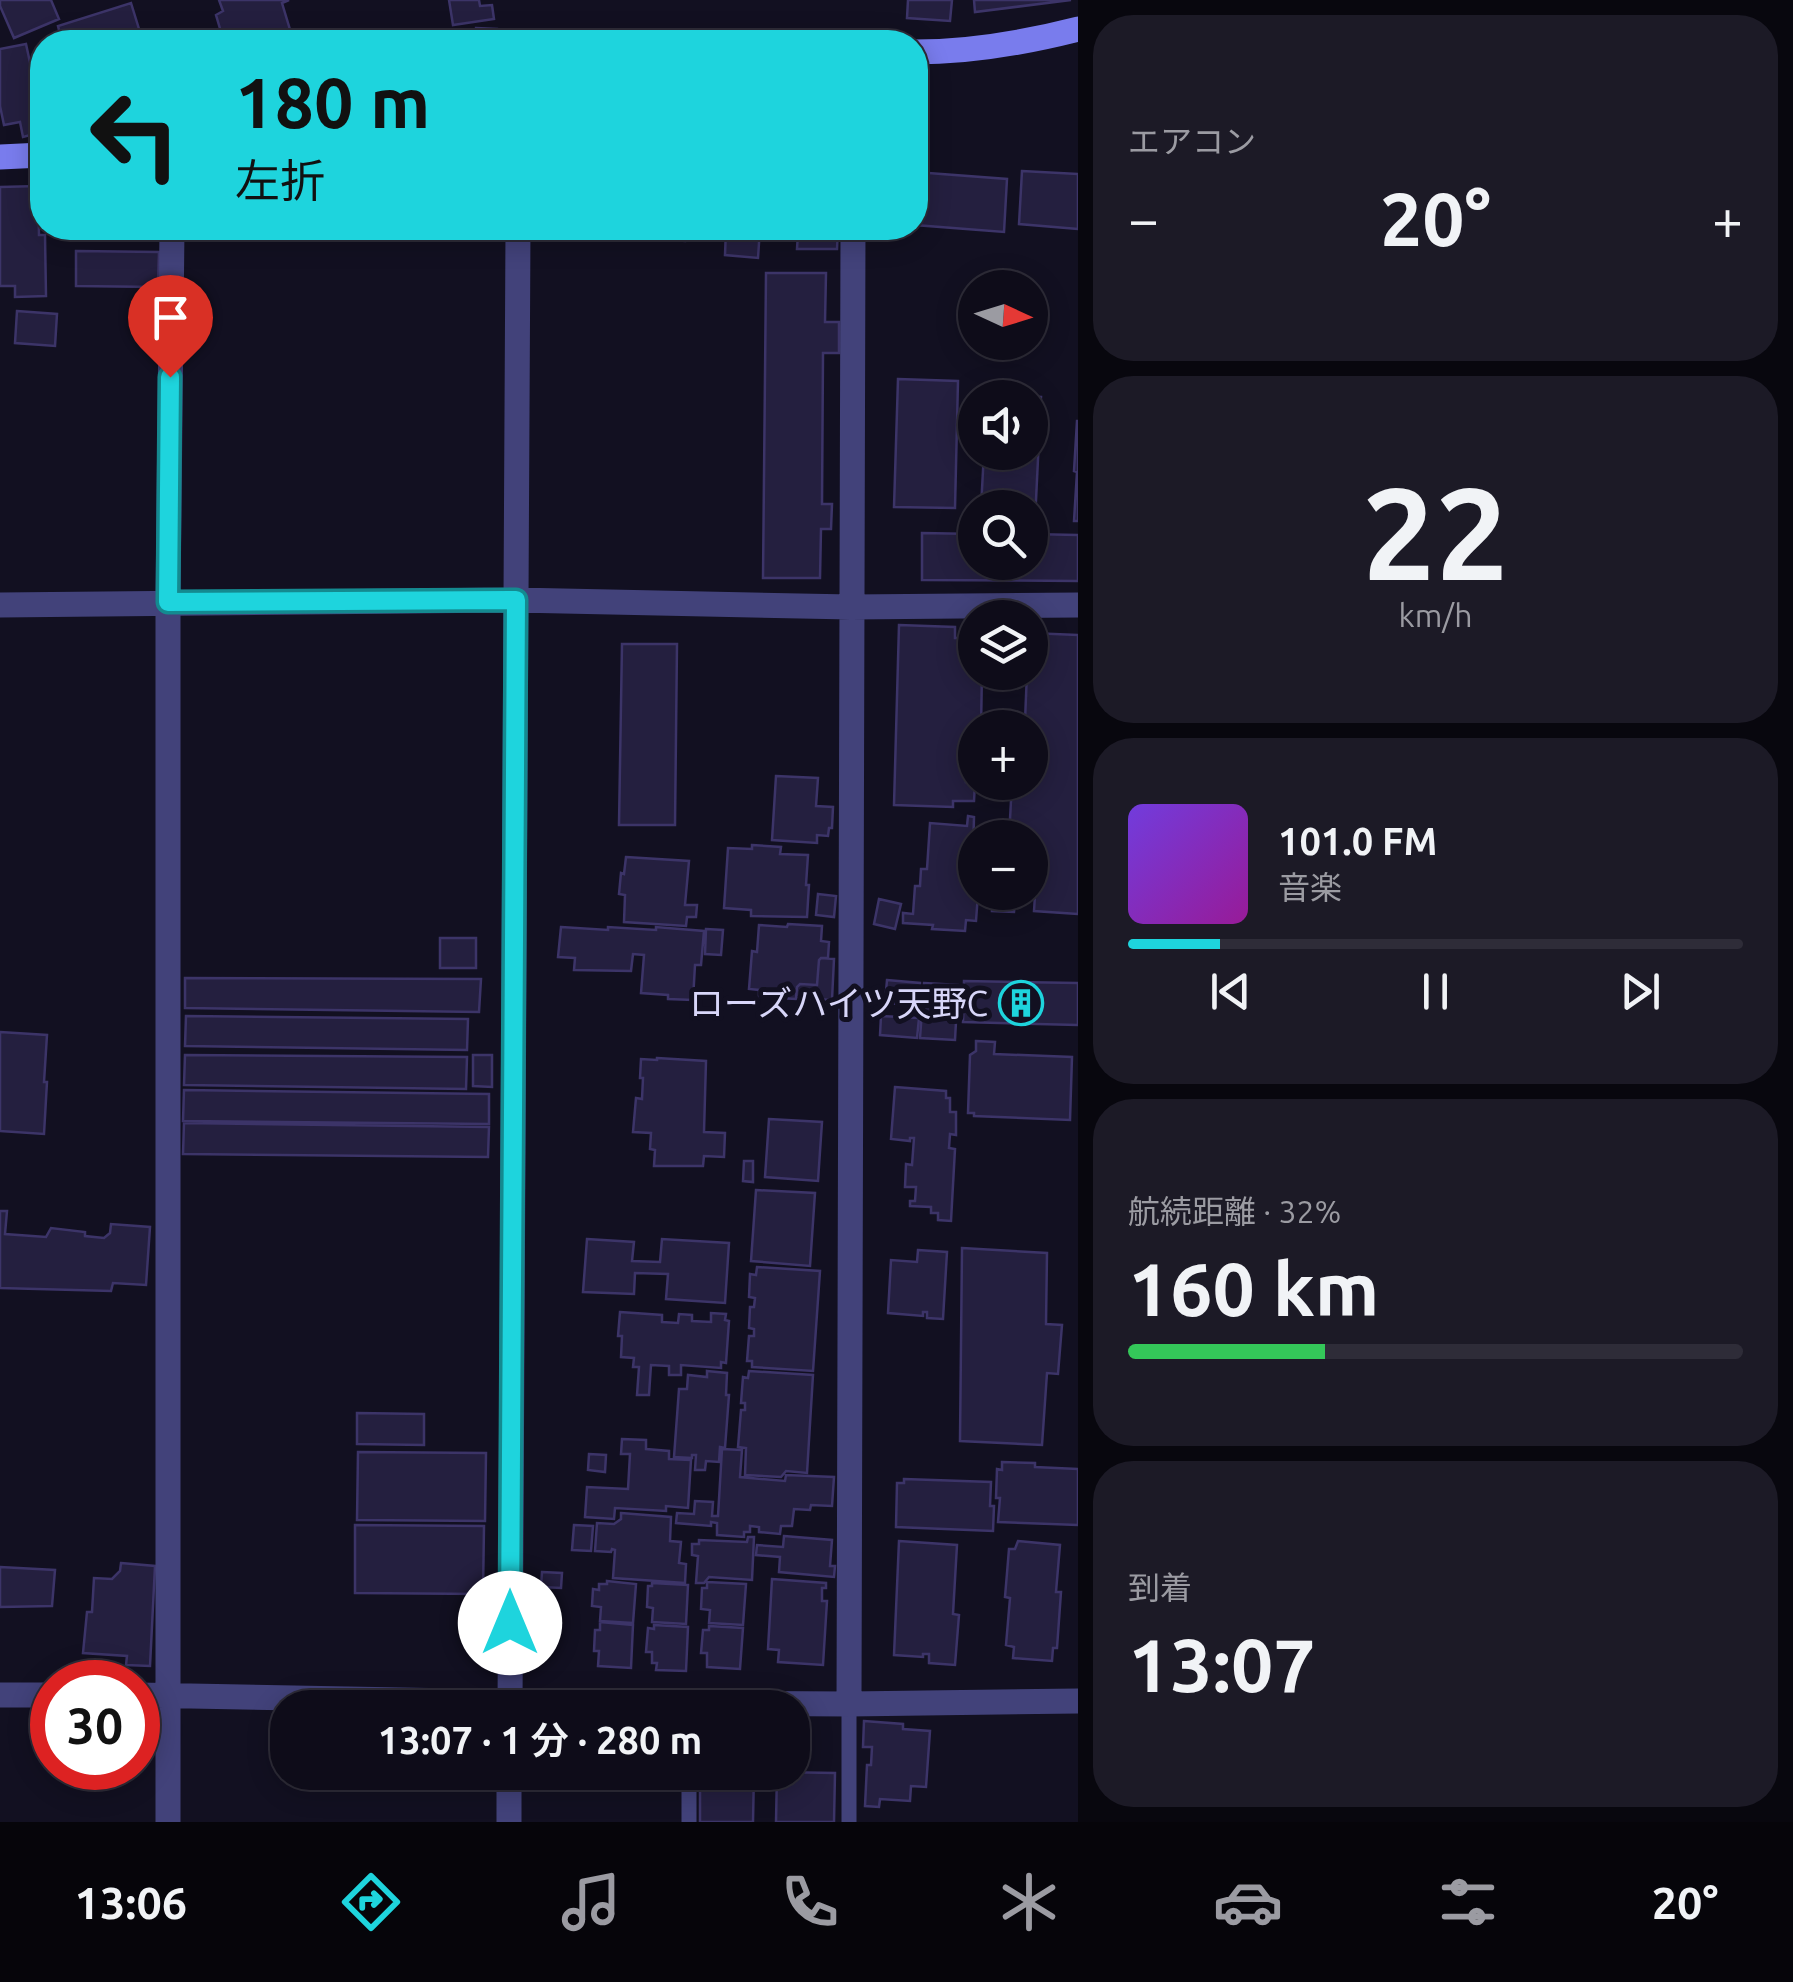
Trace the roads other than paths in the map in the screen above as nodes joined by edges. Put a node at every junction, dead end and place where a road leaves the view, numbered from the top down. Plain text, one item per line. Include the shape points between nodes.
1 (1078, 29) edge
2 (928, 52) edge
3 (30, 156) edge
4 (0, 157) edge
5 (172, 240) edge
6 (518, 240) edge
7 (854, 240) edge
8 (516, 600) junction
9 (168, 602) junction
10 (0, 605) edge
11 (1078, 605) edge
12 (851, 607) junction
13 (510, 1690) edge
14 (0, 1695) edge
15 (30, 1695) edge
16 (160, 1695) edge
17 (169, 1695) junction
18 (270, 1698) edge
19 (1078, 1700) edge
20 (810, 1704) edge
21 (849, 1704) junction
22 (510, 1790) edge
23 (689, 1790) edge
24 (168, 1822) edge
25 (509, 1822) edge
26 (689, 1822) edge
27 (849, 1822) edge

1 - 2 main road via 1005,46
3 - 4 main road
5 - 9 street
6 - 8 street
7 - 12 street
8 - 9 street
8 - 12 street
8 - 13 street
9 - 10 street
9 - 17 street
11 - 12 street
12 - 21 street
14 - 15 street
16 - 17 street
17 - 18 street
17 - 24 street
19 - 21 street
20 - 21 street
21 - 27 lane
22 - 25 street
23 - 26 lane

